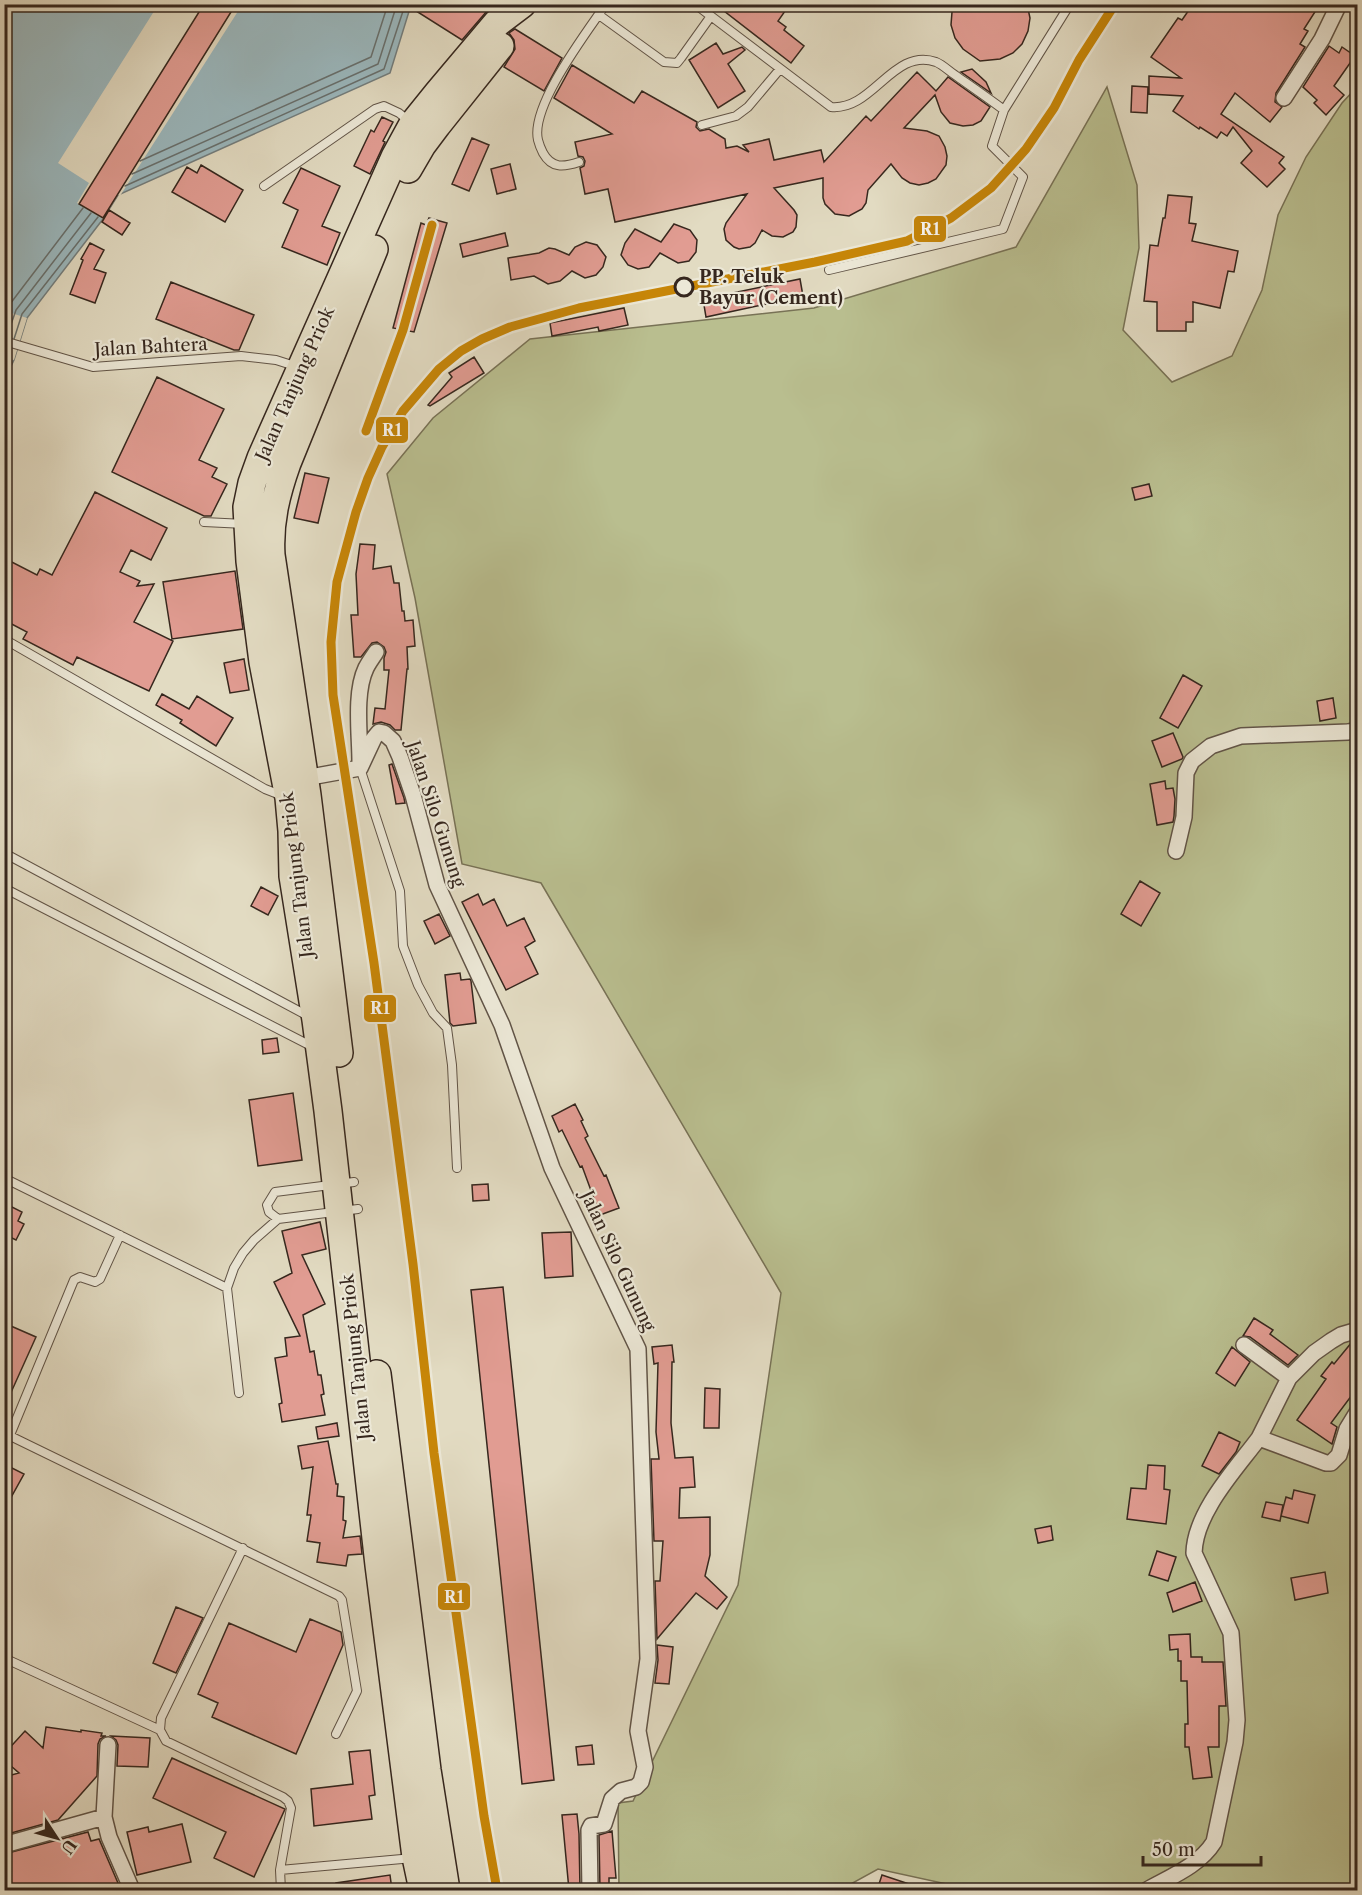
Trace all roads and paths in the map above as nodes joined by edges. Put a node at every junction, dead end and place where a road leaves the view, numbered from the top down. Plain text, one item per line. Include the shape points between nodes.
1 (524, 4) edge
2 (606, 4) edge
3 (695, 4) edge
4 (1070, 4) edge
5 (1339, 4) edge
6 (599, 15) junction
7 (711, 16) junction
8 (780, 69) junction
9 (1284, 98) dead end
10 (1004, 110) junction
11 (413, 124) junction
12 (702, 125) dead end
13 (579, 162) dead end
14 (264, 186) dead end
15 (829, 270) dead end
16 (4, 341) edge
17 (300, 368) junction
18 (204, 522) dead end
19 (247, 524) junction
20 (4, 639) edge
21 (376, 652) dead end
22 (1358, 730) edge
23 (360, 768) junction
24 (300, 790) junction
25 (1176, 851) dead end
26 (4, 853) edge
27 (4, 888) edge
28 (316, 1020) junction
29 (320, 1051) junction
30 (457, 1168) dead end
31 (4, 1178) edge
32 (345, 1183) junction
33 (349, 1210) junction
34 (278, 1219) junction
35 (120, 1235) junction
36 (227, 1288) junction
37 (1358, 1330) edge
38 (1244, 1345) dead end
39 (1289, 1378) junction
40 (238, 1393) dead end
41 (1358, 1411) edge
42 (7, 1434) edge
43 (1259, 1438) junction
44 (243, 1548) junction
45 (4, 1658) edge
46 (160, 1730) junction
47 (336, 1734) dead end
48 (108, 1745) dead end
49 (104, 1817) junction
50 (4, 1845) edge
51 (428, 1855) junction
52 (280, 1870) junction
53 (132, 1890) edge
54 (281, 1890) edge
55 (423, 1890) edge
56 (446, 1890) edge
57 (590, 1890) edge
58 (1147, 1890) edge

1 - 11 highway, Jalan Tanjung Priok via 497,23
1 - 24 highway, Jalan Tanjung Priok via 508,36 410,165 277,491 271,555
2 - 6 lane
3 - 7 lane
4 - 10 lane
5 - 9 street via 1322,39
6 - 7 lane via 670,63 681,58
6 - 13 lane via 553,86 537,129 549,161 564,167
7 - 8 lane
8 - 10 lane via 831,107 841,108 854,104 907,62 922,59 938,63
8 - 12 lane via 736,116
10 - 15 lane via 992,146 1023,177 1003,229
11 - 14 lane via 391,108 375,109
11 - 17 highway, Jalan Tanjung Priok
16 - 17 lane, Jalan Bahtera via 93,367 240,356 276,360
17 - 19 highway, Jalan Tanjung Priok via 252,483
18 - 19 lane
19 - 24 highway, Jalan Tanjung Priok via 263,662
20 - 24 lane via 265,789
21 - 23 street via 361,683
22 - 25 street via 1241,736 1211,746 1192,761 1186,773 1184,817
23 - 24 street
23 - 30 lane via 400,891 403,946 433,1013 447,1028
23 - 57 street, Jalan Silo Gunung via 379,732 393,741 413,795 437,885 502,1025 552,1168 638,1349 648,1659 638,1731 645,1767 641,1782 612,1799 604,1824 589,1830
24 - 28 highway, Jalan Tanjung Priok via 292,831 293,876
24 - 32 highway, Jalan Tanjung Priok
26 - 28 lane
27 - 29 lane
28 - 29 highway, Jalan Tanjung Priok
29 - 32 highway, Jalan Tanjung Priok
31 - 35 lane
32 - 33 highway, Jalan Tanjung Priok
32 - 34 lane via 274,1192 267,1205
33 - 34 lane
33 - 51 highway, Jalan Tanjung Priok via 379,1565
34 - 36 lane via 243,1253
35 - 36 lane
35 - 42 lane via 100,1279 74,1280
36 - 40 lane
37 - 39 street via 1330,1341
38 - 39 street
39 - 43 street
41 - 43 street via 1339,1455 1331,1463
42 - 44 lane
43 - 58 street via 1207,1510 1194,1543 1194,1553 1231,1633 1237,1720 1214,1842 1200,1859
44 - 46 lane via 161,1718
44 - 47 lane via 342,1600 357,1691
45 - 46 lane
46 - 52 lane via 166,1741 288,1801 291,1808
48 - 49 street
49 - 50 street
49 - 53 street
51 - 52 lane
51 - 55 highway, Jalan Tanjung Priok
51 - 56 highway, Jalan Tanjung Priok
52 - 54 lane

